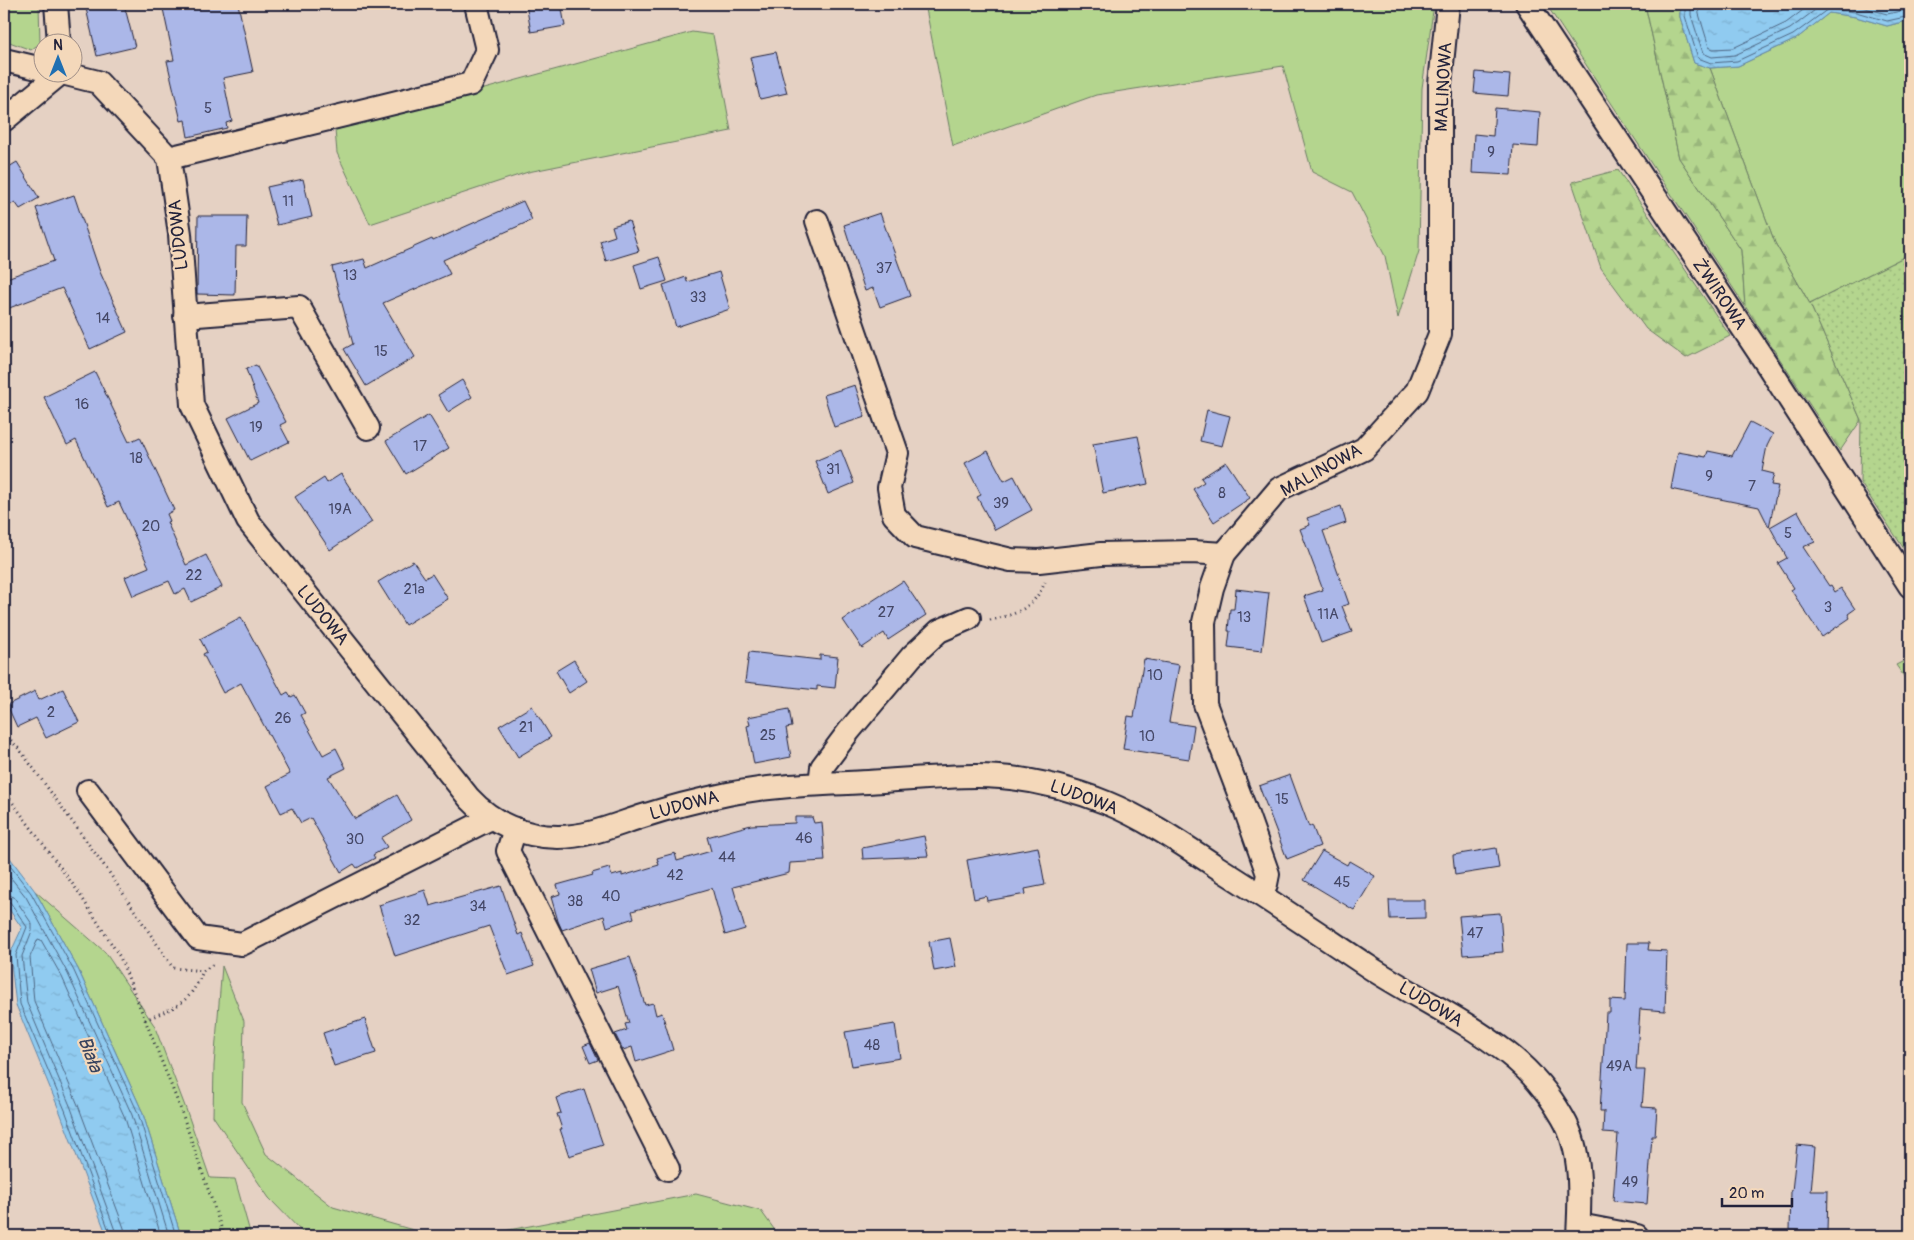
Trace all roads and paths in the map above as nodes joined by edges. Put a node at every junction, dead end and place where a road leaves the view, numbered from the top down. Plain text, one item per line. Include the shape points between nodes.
1 (56, 4) edge
2 (476, 4) edge
3 (1448, 4) edge
4 (1527, 4) edge
5 (58, 32) edge
6 (4, 60) edge
7 (32, 66) edge
8 (82, 78) edge
9 (45, 82) edge
10 (4, 120) edge
11 (169, 158) junction
12 (817, 221) dead end
13 (186, 316) junction
14 (368, 428) dead end
15 (1224, 554) junction
16 (1054, 560) junction
17 (1910, 586) edge
18 (969, 618) joint
19 (4, 733) edge
20 (820, 784) junction
21 (4, 791) edge
22 (88, 791) dead end
23 (491, 818) junction
24 (515, 828) junction
25 (1261, 894) junction
26 (242, 944) junction
27 (203, 971) junction
28 (145, 1020) junction
29 (668, 1169) dead end
30 (1578, 1231) edge
31 (224, 1236) edge
32 (1637, 1236) edge

1 - 5 street
2 - 11 street via 487,50 472,84
3 - 15 street, MALINOWA via 1440,84 1440,334 1417,391 1364,449 1280,490
4 - 17 street, ŻWIROWA
6 - 7 street
8 - 11 street via 98,82
9 - 10 street
11 - 13 street, LUDOWA via 180,234
12 - 16 street via 897,453 889,488 894,515 915,537 1011,560
13 - 14 street via 299,307
13 - 23 street, LUDOWA via 192,405 248,522 469,798
15 - 16 street via 1102,554
15 - 25 street, MALINOWA via 1204,622 1205,704 1268,874
16 - 18 path via 1038,596 1023,610 988,620
18 - 20 street via 939,631 912,656 822,767
19 - 27 path via 20,750 100,860 173,968
20 - 24 street, LUDOWA via 732,793 660,810 576,836 540,835
20 - 25 street, LUDOWA via 973,776 1043,782 1088,796 1134,816
21 - 28 path via 120,957
22 - 26 street via 198,938
23 - 24 street, LUDOWA
23 - 26 street
24 - 29 street via 508,851
25 - 30 street, LUDOWA via 1374,970 1486,1038 1531,1075 1564,1118 1573,1141 1578,1165
26 - 27 path
27 - 28 path via 196,989 180,1005
28 - 31 path via 181,1110
30 - 32 street

